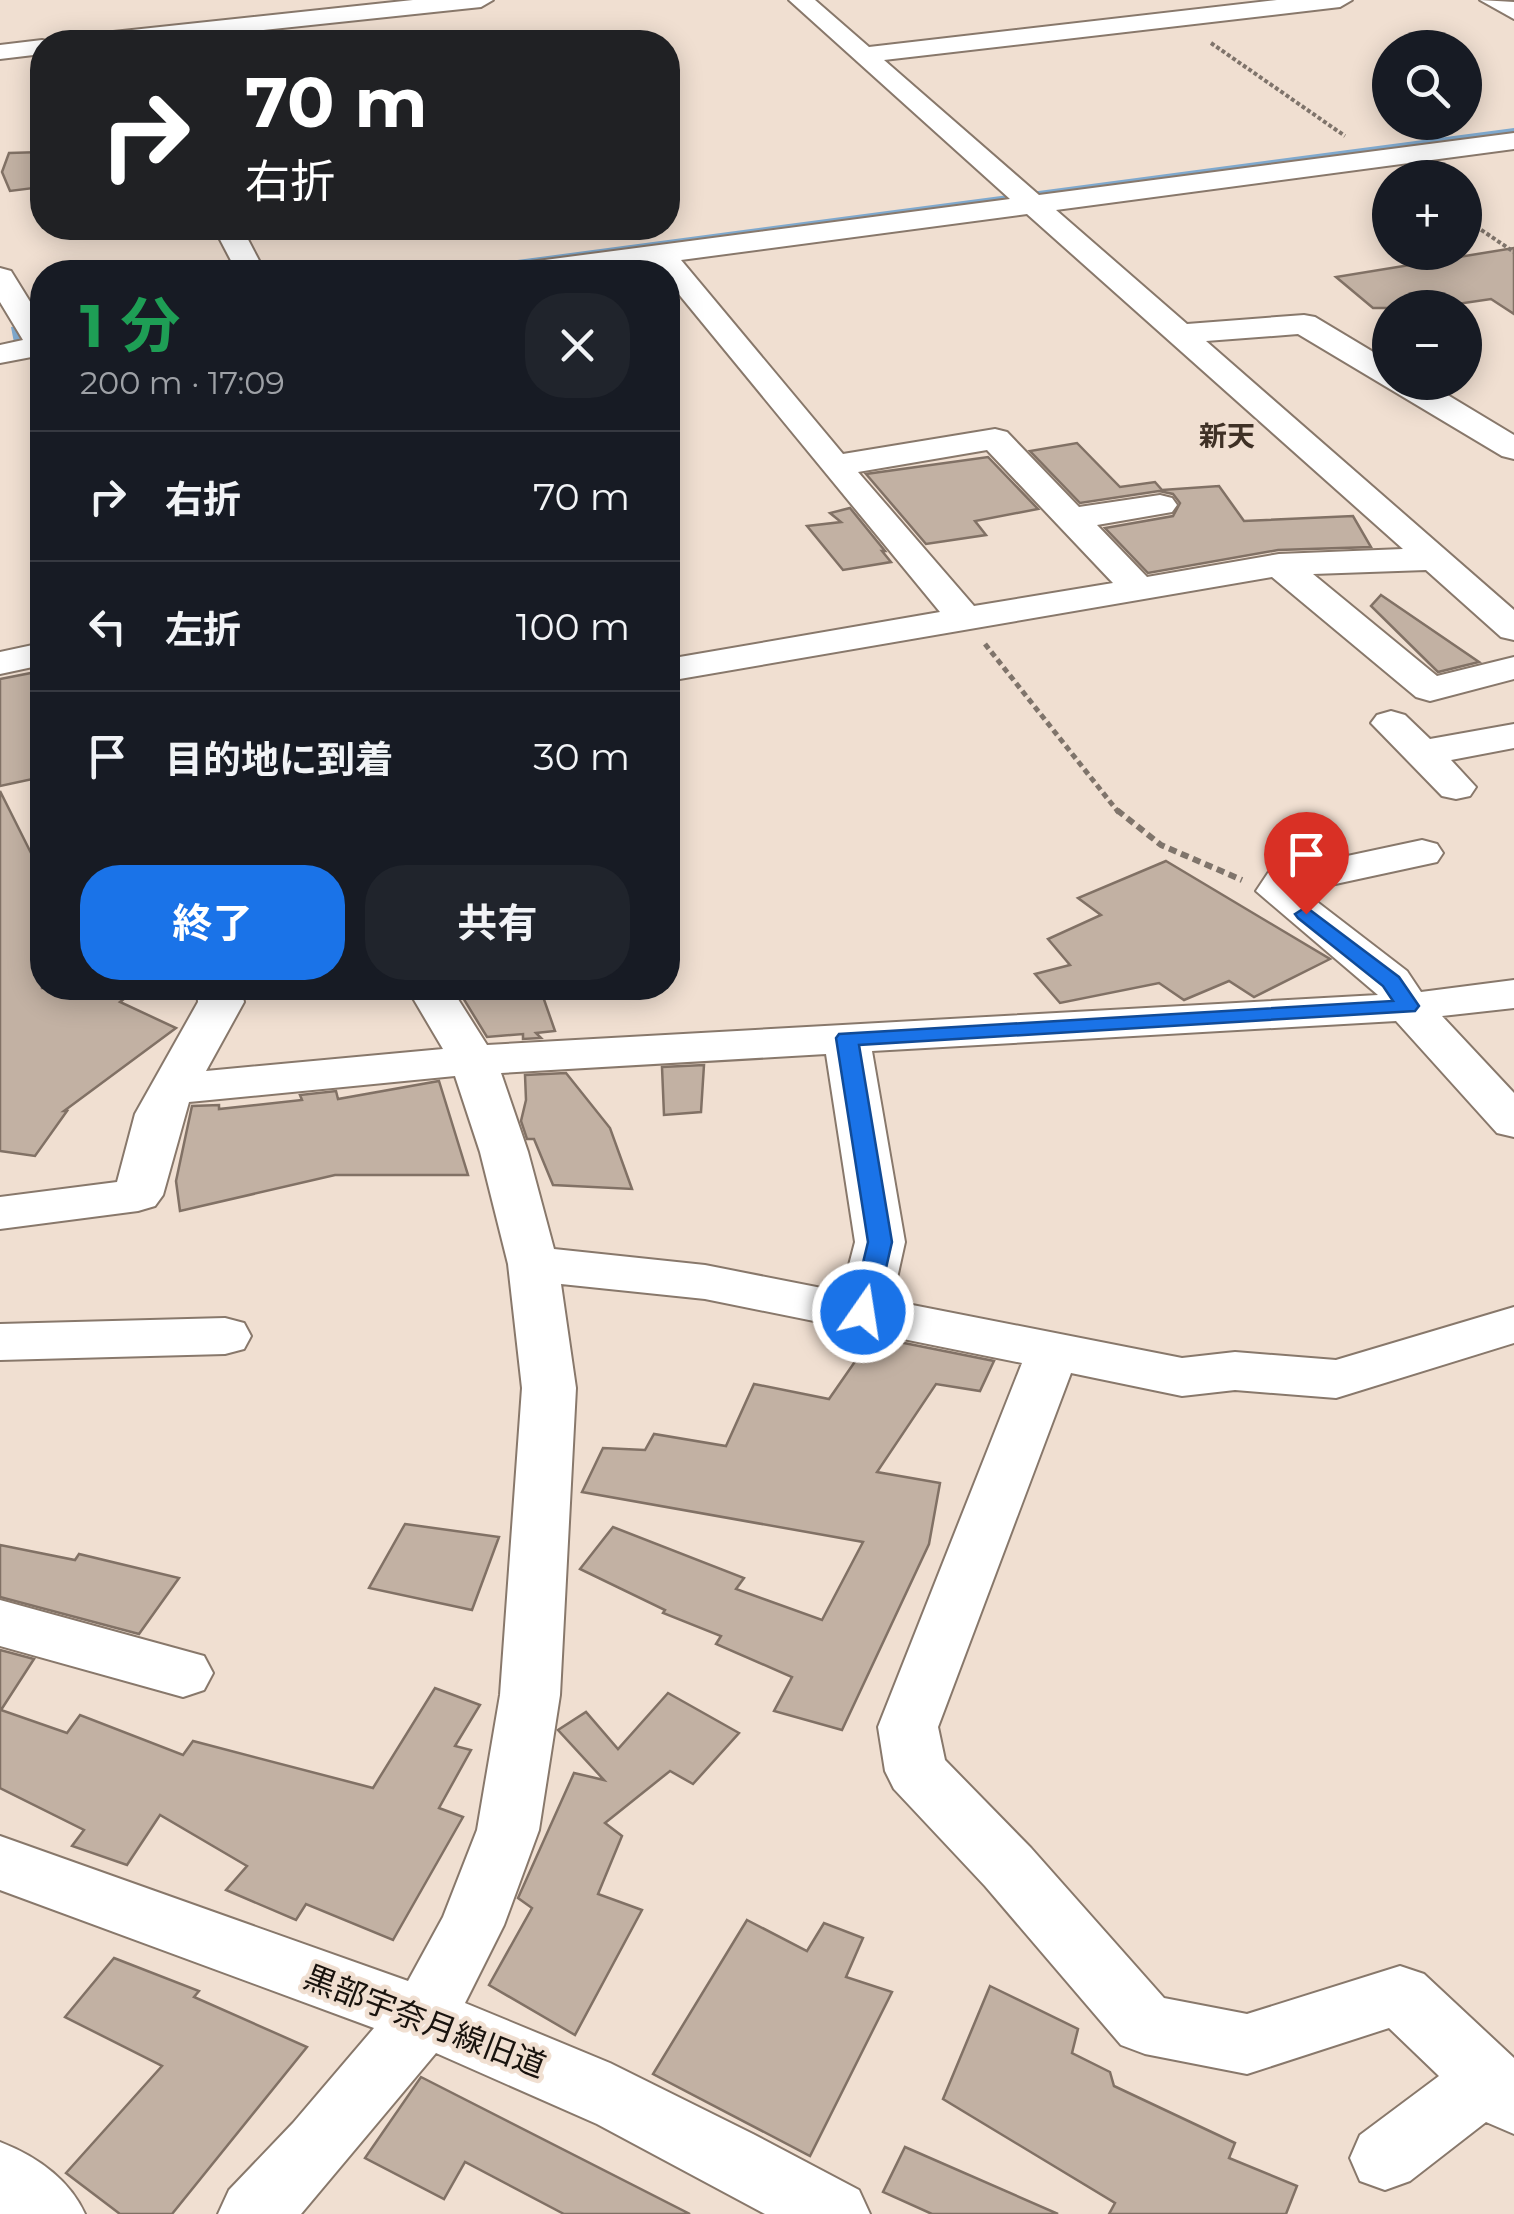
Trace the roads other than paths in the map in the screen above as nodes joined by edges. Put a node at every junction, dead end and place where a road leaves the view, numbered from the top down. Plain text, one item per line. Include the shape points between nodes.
1 (481, 0) edge
2 (800, 0) edge
3 (1340, 0) edge
4 (1492, 0) edge
5 (118, 12) dead end
6 (1514, 12) edge
7 (127, 30) edge
8 (219, 30) edge
9 (30, 48) edge
10 (0, 52) edge
11 (860, 55) junction
12 (1514, 141) edge
13 (1038, 206) junction
14 (662, 254) junction
15 (615, 260) edge
16 (667, 260) edge
17 (680, 276) edge
18 (0, 277) edge
19 (30, 323) edge
20 (1181, 334) junction
21 (30, 344) edge
22 (0, 354) edge
23 (1372, 365) edge
24 (1432, 400) edge
25 (1514, 449) edge
26 (835, 466) junction
27 (1160, 505) dead end
28 (1074, 518) junction
29 (1435, 559) junction
30 (1279, 565) junction
31 (1140, 589) junction
32 (965, 619) junction
33 (1514, 630) edge
34 (30, 657) edge
35 (0, 663) edge
36 (680, 668) edge
37 (1514, 668) edge
38 (1391, 723) dead end
39 (1514, 736) edge
40 (1421, 753) junction
41 (1456, 786) dead end
42 (1422, 853) dead end
43 (1514, 994) edge
44 (221, 1000) edge
45 (436, 1000) edge
46 (1408, 1006) junction
47 (847, 1038) junction
48 (473, 1060) junction
49 (174, 1089) junction
50 (1514, 1122) edge
51 (0, 1213) edge
52 (534, 1264) junction
53 (863, 1312) junction
54 (1514, 1326) edge
55 (225, 1336) dead end
56 (0, 1342) edge
57 (1053, 1350) junction
58 (0, 1622) edge
59 (183, 1673) dead end
60 (0, 1863) edge
61 (423, 2018) junction
62 (1502, 2091) edge
63 (1385, 2158) dead end
64 (0, 2175) edge
65 (49, 2214) edge
66 (254, 2214) edge
67 (834, 2214) edge

1 - 8 street
2 - 11 street
3 - 11 street
4 - 6 street
5 - 7 street
9 - 10 street
11 - 13 street
12 - 13 street
13 - 14 street
13 - 20 street
14 - 15 street
14 - 16 street
17 - 26 street
18 - 19 street
20 - 23 street via 1304,324
20 - 29 street
21 - 22 street
24 - 25 street
26 - 28 street via 995,439
26 - 32 street
27 - 28 street
28 - 31 street
29 - 30 street
29 - 33 street
30 - 31 street
30 - 37 street via 1430,689
31 - 32 street
32 - 36 street
34 - 35 street
38 - 40 street
39 - 40 street
40 - 41 street
42 - 46 street via 1284,882 1277,891 1391,981
43 - 46 street
44 - 49 street
45 - 48 street
46 - 47 street
46 - 50 street
47 - 48 street
47 - 53 street via 880,1242
48 - 49 street
48 - 52 street
49 - 51 street via 159,1114 138,1194
52 - 53 street via 705,1282
52 - 61 street via 549,1388 530,1696 508,1830 472,1926
53 - 57 street
54 - 57 street via 1336,1380 1235,1371 1182,1377
55 - 56 street
57 - 62 street via 908,1727 916,1771 1145,2024 1247,2044 1400,1995
58 - 59 street
60 - 61 street, 黒部宇奈月線旧道
61 - 66 street
61 - 67 street, 黒部宇奈月線旧道 via 678,2130
62 - 63 street
64 - 65 street

